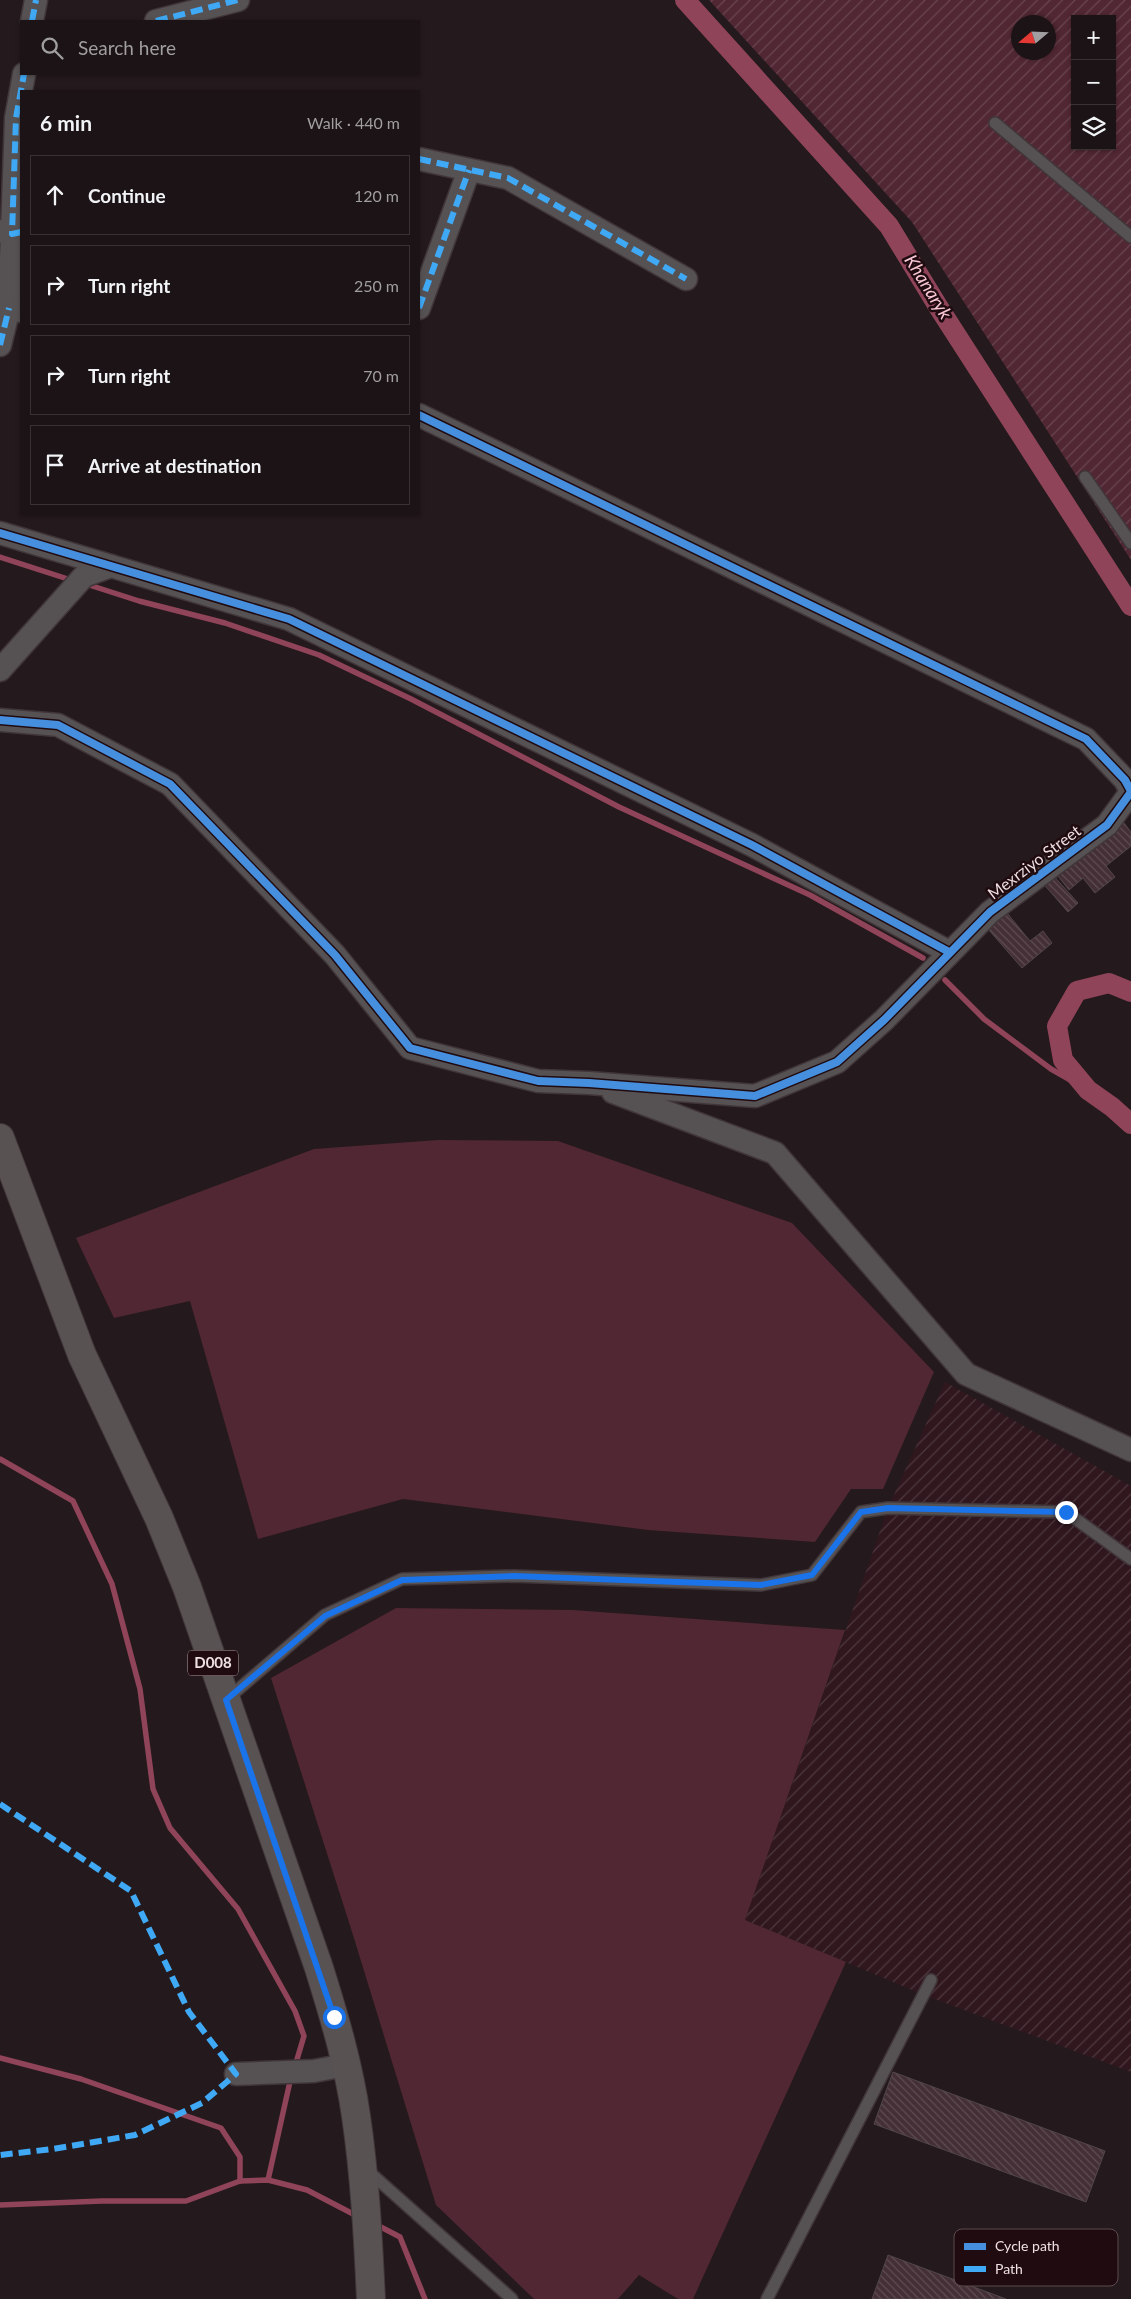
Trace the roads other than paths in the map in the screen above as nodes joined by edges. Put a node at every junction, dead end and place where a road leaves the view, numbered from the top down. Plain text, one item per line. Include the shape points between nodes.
1 (36, 0) edge
2 (238, 0) edge
3 (32, 20) edge
4 (160, 20) edge
5 (24, 75) edge
6 (21, 90) edge
7 (20, 96) edge
8 (995, 123) dead end
9 (420, 159) edge
10 (469, 170) junction
11 (11, 232) edge
12 (1131, 237) edge
13 (686, 279) dead end
14 (420, 305) edge
15 (15, 310) edge
16 (0, 345) edge
17 (420, 415) edge
18 (1085, 477) dead end
19 (0, 533) edge
20 (1131, 543) edge
21 (111, 566) junction
22 (0, 670) edge
23 (0, 720) edge
24 (1131, 791) edge
25 (949, 952) junction
26 (589, 1083) junction
27 (0, 1138) edge
28 (1131, 1450) edge
29 (1131, 1559) edge
30 (226, 1700) junction
31 (932, 1980) dead end
32 (346, 2065) junction
33 (243, 2074) dead end
34 (362, 2166) junction
35 (370, 2299) edge
36 (512, 2299) edge
37 (767, 2299) edge

1 - 3 street
2 - 4 street
5 - 6 street
7 - 11 street via 16,118
8 - 12 lane
9 - 10 street
10 - 13 street via 508,178
10 - 14 street
11 - 15 street
15 - 16 street
17 - 24 street via 1086,739 1125,780
18 - 20 lane
19 - 21 street
21 - 22 street via 77,584
21 - 25 street via 289,619 752,845
23 - 26 street, Mexrziyo Street via 58,725 170,784 335,955 410,1048 538,1081
24 - 25 street, Mexrziyo Street via 1107,825 990,912
25 - 26 street, Mexrziyo Street via 884,1020 838,1062 756,1096
26 - 28 street via 775,1152 966,1374
27 - 30 main road, D008 via 82,1355 159,1518 187,1587
29 - 30 lane via 1066,1512 888,1508 861,1512 812,1575 761,1585 514,1576 402,1580 325,1616
30 - 32 main road, D008 via 319,1968
31 - 37 lane
32 - 33 street via 314,2071
32 - 34 main road, D008
34 - 35 main road, D008
34 - 36 lane

